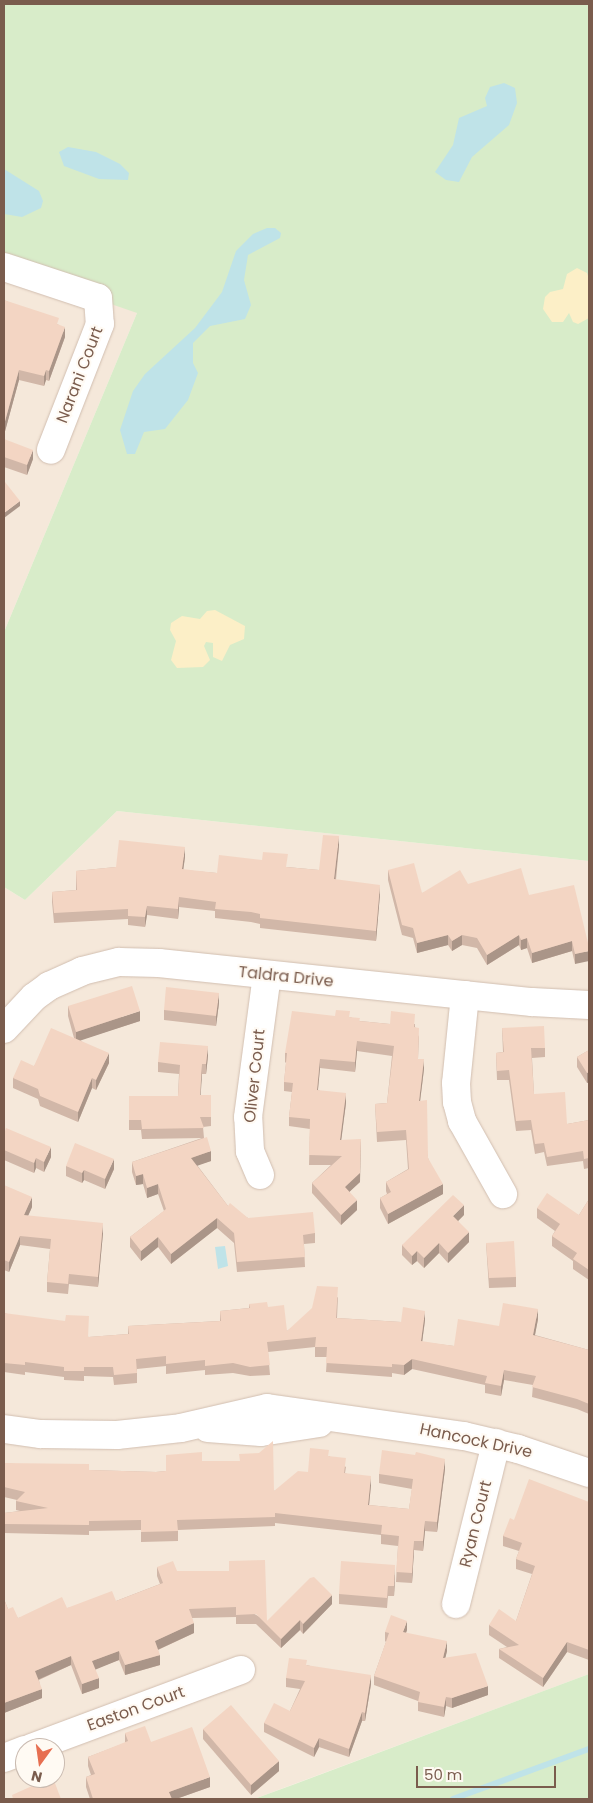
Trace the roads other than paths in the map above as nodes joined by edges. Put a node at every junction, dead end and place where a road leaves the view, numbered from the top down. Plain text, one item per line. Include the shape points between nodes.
1 (4, 267) edge
2 (51, 450) dead end
3 (267, 975) junction
4 (465, 995) junction
5 (589, 1005) edge
6 (6, 1023) edge
7 (260, 1175) dead end
8 (503, 1194) dead end
9 (7, 1429) edge
10 (496, 1443) junction
11 (589, 1473) edge
12 (456, 1604) dead end
13 (241, 1670) dead end
14 (59, 1738) edge

1 - 2 street, Narani Court via 98,298 100,324
3 - 4 street, Taldra Drive
3 - 6 street, Taldra Drive via 159,962 119,962 82,971 49,986
3 - 7 street, Oliver Court via 248,1117 250,1150
4 - 5 street, Taldra Drive
4 - 8 street via 457,1102 462,1122
9 - 10 street, Hancock Drive via 86,1436 181,1428 261,1432 360,1421
10 - 11 street, Hancock Drive
10 - 12 street, Ryan Court
13 - 14 street, Easton Court

